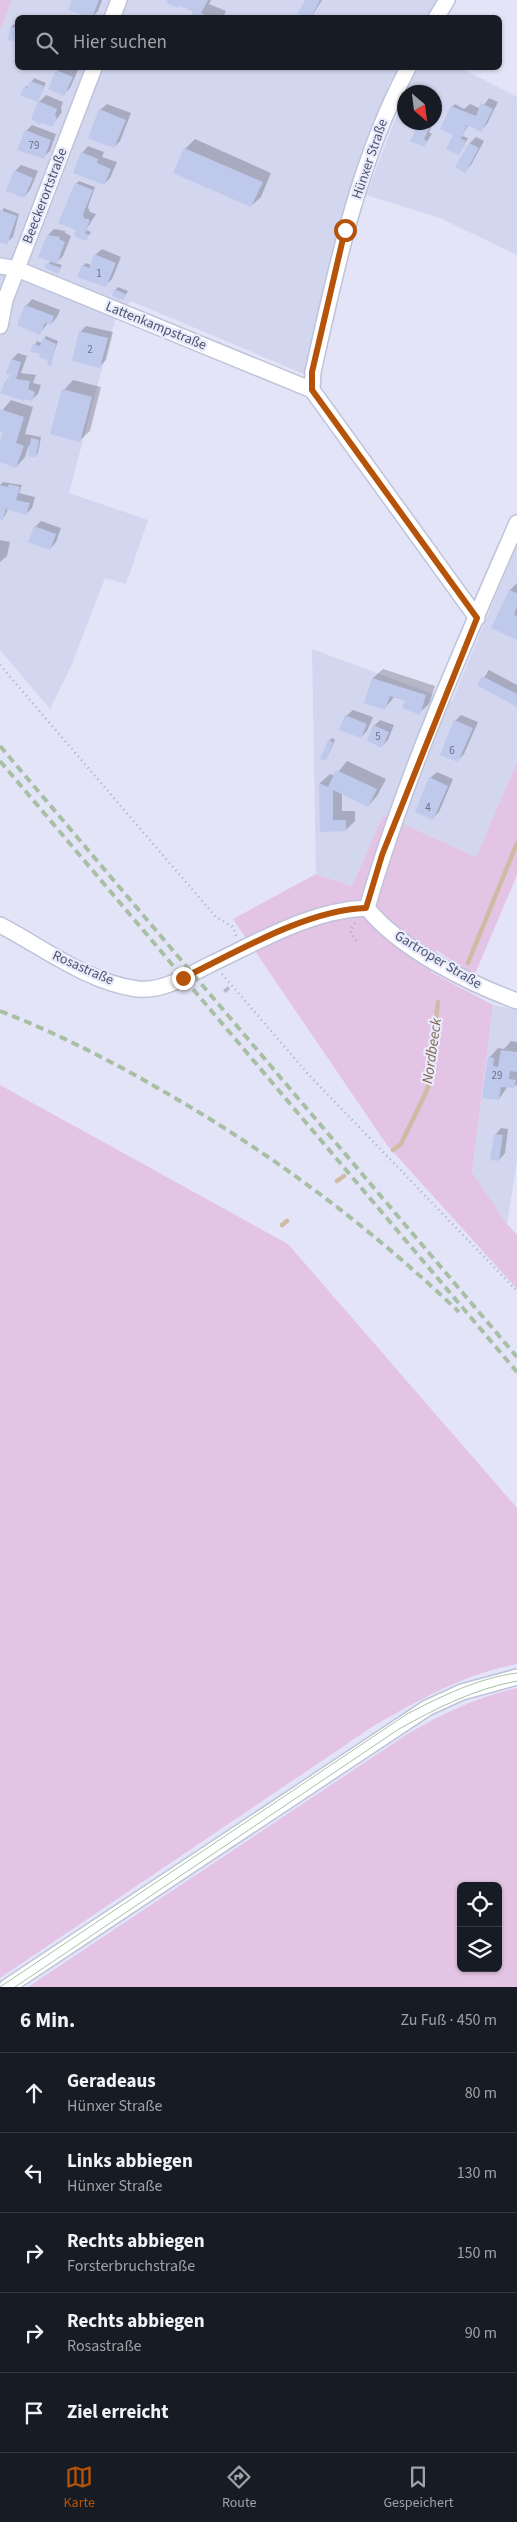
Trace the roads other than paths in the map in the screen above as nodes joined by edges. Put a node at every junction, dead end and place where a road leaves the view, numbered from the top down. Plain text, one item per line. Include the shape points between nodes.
1 (119, 0) edge
2 (447, 0) edge
3 (113, 15) edge
4 (438, 15) edge
5 (93, 70) edge
6 (407, 70) edge
7 (0, 266) edge
8 (17, 269) junction
9 (0, 326) edge
10 (312, 390) junction
11 (517, 523) edge
12 (477, 618) junction
13 (366, 908) junction
14 (0, 926) edge
15 (517, 1001) edge
16 (517, 1677) edge
17 (7, 1987) edge

1 - 3 street
2 - 4 street
5 - 8 street, Beeckerortstraße
6 - 10 street, Hünxer Straße via 385,115 345,230 312,372
7 - 8 street, Lattenkampstraße
8 - 9 street, Beeckerortstraße via 5,300
8 - 10 street, Lattenkampstraße
10 - 12 street
11 - 12 street
12 - 13 street via 382,855
13 - 14 street, Rosastraße via 333,911 310,918 166,985 138,989 96,977
13 - 15 street, Gartroper Straße via 390,932 429,958 459,976
16 - 17 street via 462,1692 427,1708

